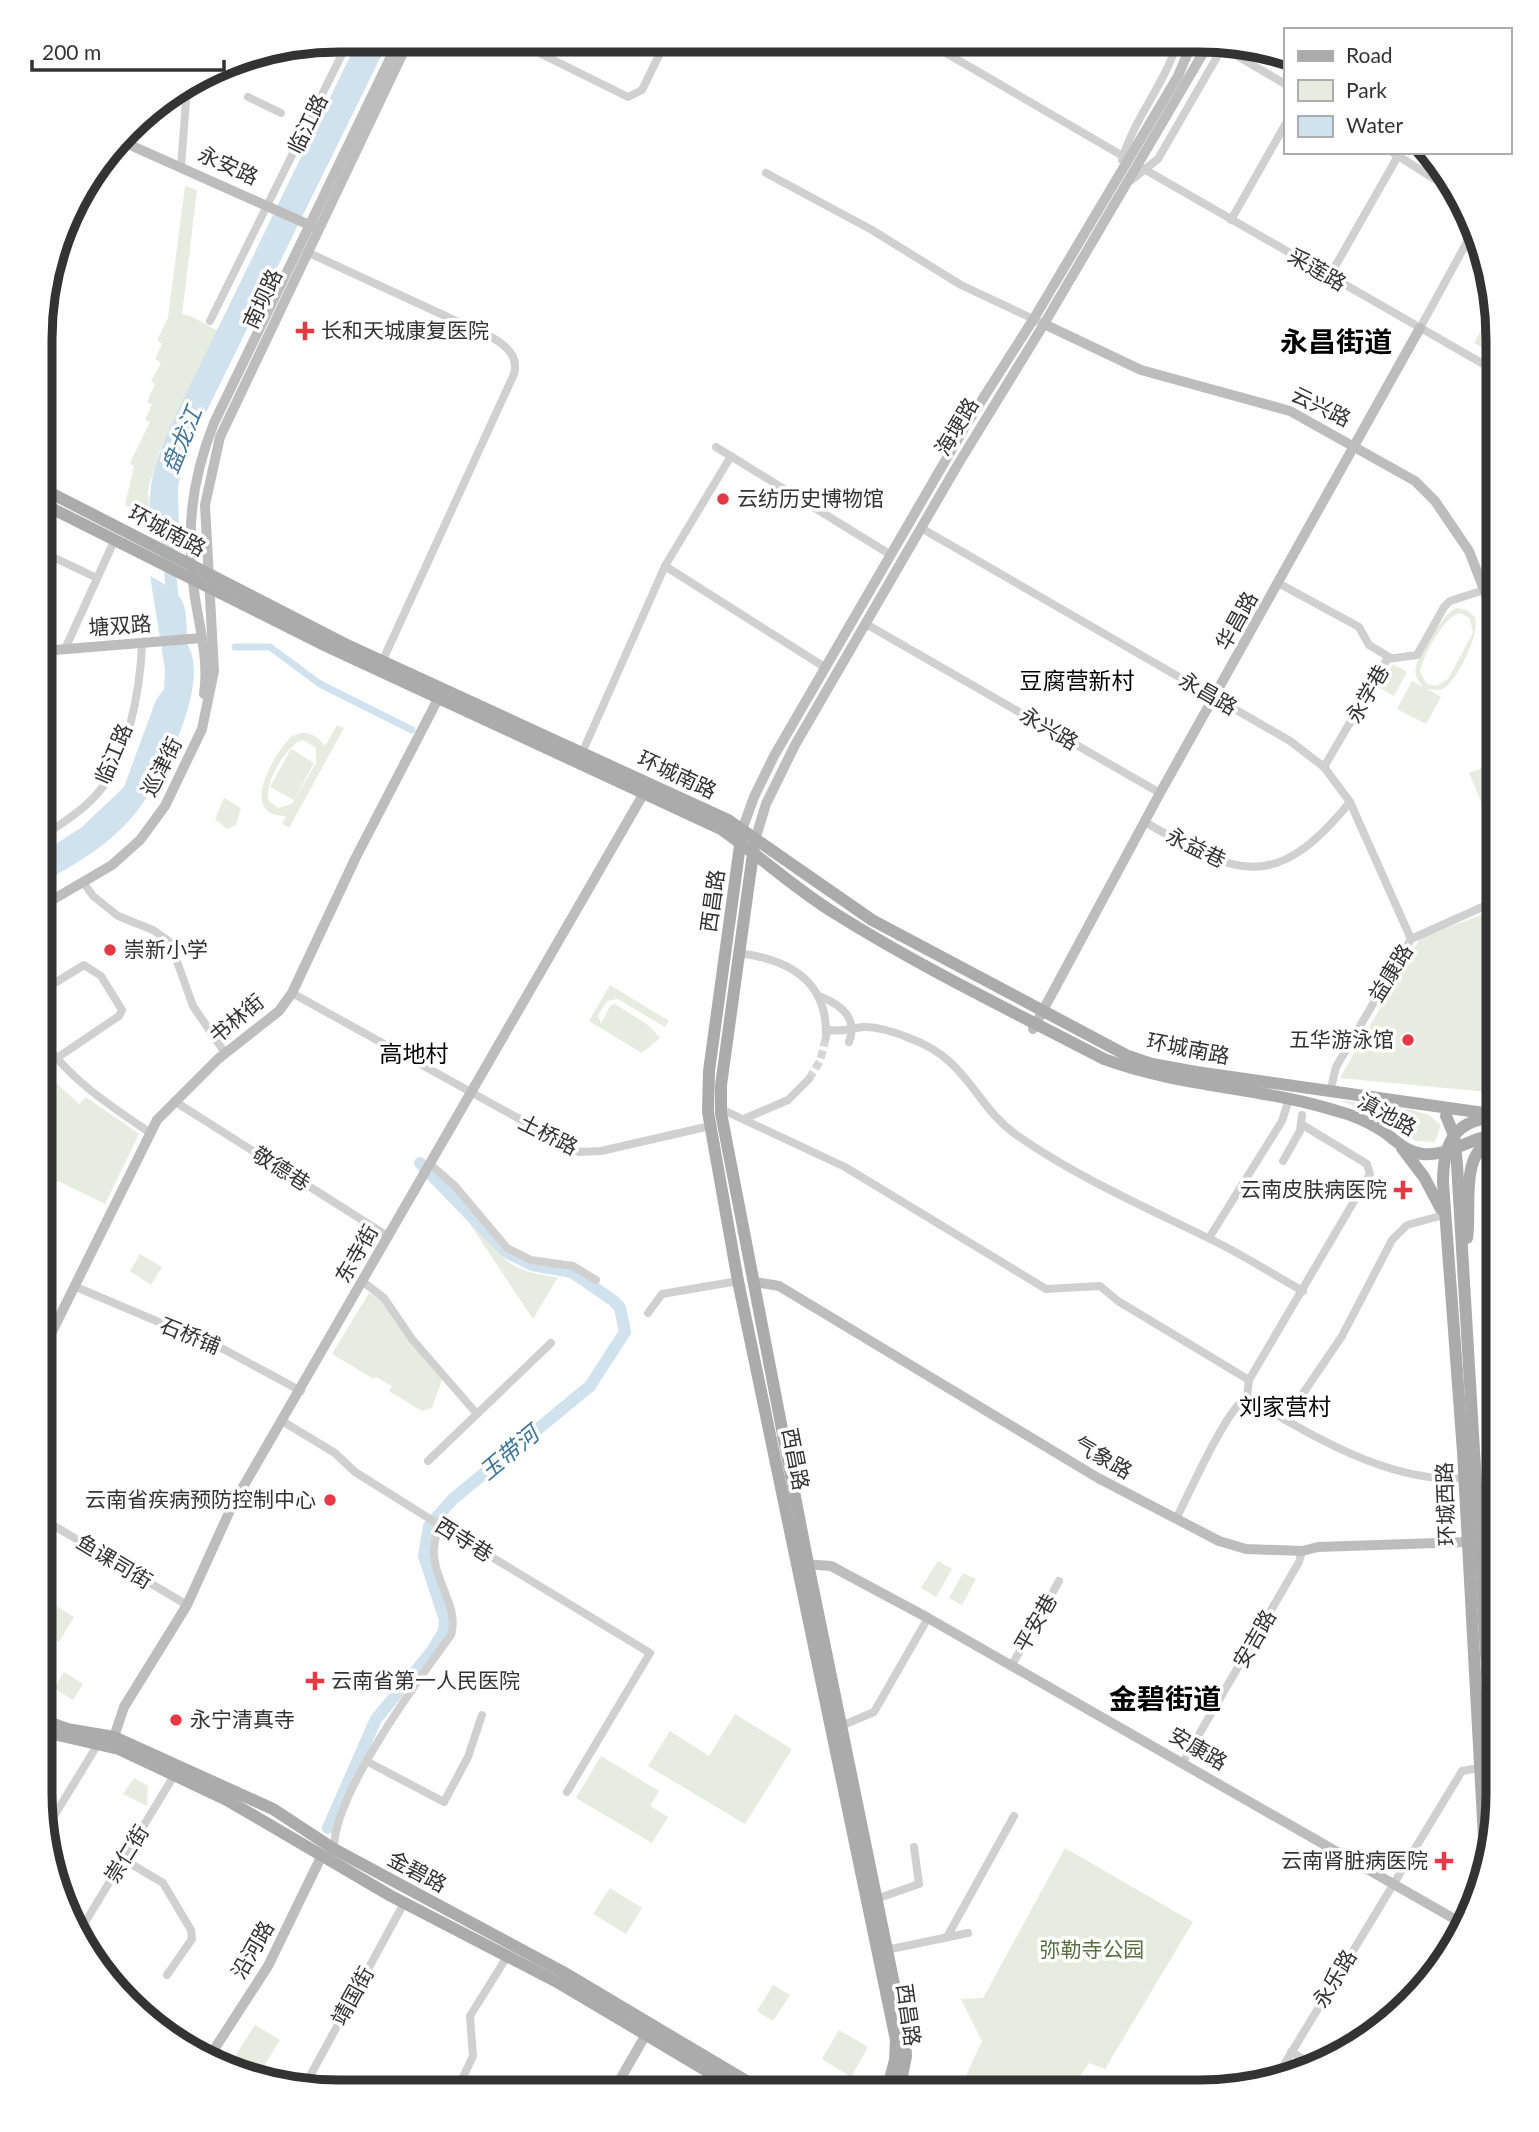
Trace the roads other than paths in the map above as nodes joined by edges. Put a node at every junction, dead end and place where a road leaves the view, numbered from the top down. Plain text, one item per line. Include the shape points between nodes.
1 (343, 52) edge
2 (394, 52) edge
3 (403, 52) edge
4 (537, 52) edge
5 (661, 52) edge
6 (944, 52) edge
7 (1174, 52) edge
8 (1188, 52) edge
9 (1203, 52) edge
10 (1219, 53) edge
11 (1241, 56) edge
12 (1284, 83) edge
13 (186, 97) edge
14 (248, 97) dead end
15 (281, 113) dead end
16 (1284, 127) edge
17 (129, 145) edge
18 (1395, 154) edge
19 (1134, 162) junction
20 (181, 167) junction
21 (766, 173) dead end
22 (1120, 181) junction
23 (1439, 182) edge
24 (271, 207) junction
25 (1231, 220) junction
26 (310, 225) junction
27 (1469, 241) edge
28 (307, 252) junction
29 (1329, 277) junction
30 (210, 321) dead end
31 (1039, 322) junction
32 (1420, 328) junction
33 (1487, 366) edge
34 (1356, 446) junction
35 (716, 447) dead end
36 (731, 456) junction
37 (197, 470) junction
38 (211, 470) junction
39 (52, 493) edge
40 (52, 508) edge
41 (921, 528) junction
42 (115, 540) junction
43 (891, 555) junction
44 (52, 558) edge
45 (665, 566) junction
46 (193, 567) junction
47 (97, 578) junction
48 (194, 581) junction
49 (207, 581) junction
50 (1280, 583) junction
51 (1484, 590) junction
52 (1487, 598) edge
53 (866, 624) junction
54 (202, 638) junction
55 (142, 645) junction
56 (65, 649) junction
57 (52, 650) edge
58 (1389, 657) junction
59 (382, 662) junction
60 (826, 667) junction
61 (1215, 698) junction
62 (438, 699) junction
63 (582, 753) junction
64 (1324, 767) junction
65 (644, 793) junction
66 (1160, 793) junction
67 (1350, 802) junction
68 (1145, 822) junction
69 (52, 829) edge
70 (741, 837) junction
71 (754, 845) junction
72 (83, 883) junction
73 (52, 892) edge
74 (52, 900) edge
75 (1487, 905) edge
76 (1411, 939) junction
77 (738, 953) junction
78 (52, 985) edge
79 (292, 993) junction
80 (821, 997) junction
81 (1042, 1011) junction
82 (1035, 1026) junction
83 (849, 1042) dead end
84 (225, 1053) junction
85 (52, 1054) edge
86 (55, 1059) junction
87 (52, 1061) edge
88 (809, 1079) tunnel mouth
89 (1330, 1092) junction
90 (1290, 1093) junction
91 (472, 1094) junction
92 (174, 1101) junction
93 (1426, 1105) junction
94 (721, 1109) junction
95 (1446, 1116) junction
96 (1483, 1116) junction
97 (1487, 1116) edge
98 (746, 1118) junction
99 (710, 1126) junction
100 (149, 1132) junction
101 (1454, 1134) junction
102 (1487, 1136) edge
103 (1391, 1138) junction
104 (1487, 1143) edge
105 (1451, 1150) junction
106 (1426, 1154) junction
107 (1283, 1161) dead end
108 (431, 1166) junction
109 (1445, 1221) junction
110 (389, 1237) junction
111 (1209, 1238) junction
112 (1463, 1266) junction
113 (596, 1280) dead end
114 (362, 1281) junction
115 (738, 1281) junction
116 (755, 1282) junction
117 (76, 1287) junction
118 (1303, 1291) junction
119 (648, 1313) dead end
120 (52, 1333) edge
121 (551, 1343) dead end
122 (1249, 1380) junction
123 (301, 1391) junction
124 (1247, 1397) junction
125 (477, 1414) junction
126 (1285, 1420) junction
127 (282, 1422) junction
128 (428, 1461) dead end
129 (1464, 1478) junction
130 (1176, 1519) junction
131 (52, 1525) edge
132 (440, 1525) junction
133 (1487, 1541) edge
134 (1473, 1542) junction
135 (1302, 1551) junction
136 (802, 1564) junction
137 (1059, 1581) dead end
138 (187, 1605) junction
139 (928, 1618) junction
140 (1012, 1665) junction
141 (1487, 1712) edge
142 (482, 1715) dead end
143 (52, 1723) edge
144 (841, 1726) junction
145 (52, 1734) edge
146 (114, 1737) junction
147 (98, 1744) junction
148 (368, 1762) junction
149 (1183, 1762) junction
150 (1479, 1768) junction
151 (174, 1774) junction
152 (567, 1792) dead end
153 (1014, 1816) dead end
154 (54, 1817) edge
155 (264, 1820) junction
156 (1483, 1834) edge
157 (914, 1847) dead end
158 (328, 1852) junction
159 (123, 1859) junction
160 (388, 1878) junction
161 (1392, 1885) junction
162 (876, 1899) junction
163 (404, 1903) junction
164 (1457, 1920) edge
165 (84, 1924) edge
166 (968, 1933) dead end
167 (947, 1937) junction
168 (886, 1950) junction
169 (508, 1955) junction
170 (167, 1975) dead end
171 (648, 2031) junction
172 (213, 2051) edge
173 (1291, 2052) junction
174 (1304, 2060) edge
175 (1282, 2067) edge
176 (309, 2078) edge
177 (462, 2080) edge
178 (620, 2080) edge
179 (724, 2080) edge
180 (742, 2080) edge
181 (890, 2080) edge
182 (901, 2080) edge

1 - 24 street, 临江路
2 - 26 street, 南坝路
3 - 26 street, 南坝路
4 - 5 street via 628,97 642,90
6 - 19 street, 采莲路
7 - 19 street via 1127,141
8 - 19 street, 海埂路
9 - 19 street, 海埂路
10 - 19 street via 1158,159
11 - 12 street
13 - 20 street
14 - 15 street
16 - 25 street
17 - 20 street, 永安路
18 - 23 street
18 - 29 street
19 - 22 street, 海埂路
19 - 22 street
19 - 25 street, 采莲路
20 - 24 street, 永安路
21 - 31 street via 961,285
22 - 31 street, 海埂路
24 - 26 street, 永安路
24 - 30 street, 临江路
25 - 29 street, 采莲路
26 - 28 street, 南坝路
26 - 37 street, 南坝路 via 214,424
27 - 32 street, 华昌路
28 - 38 street, 南坝路 via 226,420
28 - 59 street via 493,338 504,344 515,360 514,374
29 - 32 street, 采莲路
31 - 34 street, 云兴路 via 1141,370 1290,411
31 - 41 street, 海埂路
31 - 43 street, 海埂路 via 966,425
32 - 33 street, 采莲路
32 - 34 street, 华昌路
34 - 50 street, 华昌路
34 - 51 street, 云兴路 via 1415,481 1435,501 1469,551
35 - 36 street
36 - 43 street
36 - 45 street
37 - 38 street via 204,474
37 - 46 street, 南坝路 via 191,502
38 - 49 street, 南坝路 via 205,505
39 - 46 main road, 环城南路
40 - 42 main road, 环城南路
41 - 53 street, 海埂路
41 - 61 street, 永昌路
42 - 47 street
42 - 48 main road, 环城南路
43 - 60 street, 海埂路
44 - 47 street
45 - 60 street
45 - 63 street
46 - 48 street, 南坝路
46 - 49 main road, 环城南路
47 - 56 street
48 - 49 main road, 环城南路
48 - 54 street, 巡津街
49 - 59 main road, 环城南路
49 - 62 main road, 环城南路
49 - 72 street, 巡津街 via 214,671 198,739 165,806 140,840
50 - 58 street via 1359,627 1369,645
50 - 61 street, 华昌路
51 - 52 street, 云兴路
51 - 58 street, 永学巷 via 1450,601 1417,655
53 - 66 street, 永兴路
53 - 71 street, 海埂路 via 795,745 766,804
54 - 55 street, 塘双路
54 - 73 street, 巡津街 via 206,677 199,717 154,810 115,855
55 - 56 street, 塘双路
55 - 69 street, 临江路 via 129,723 112,770 93,799
56 - 57 street, 塘双路
58 - 64 street, 永学巷
59 - 63 main road, 环城南路
60 - 70 street, 海埂路 via 774,756
61 - 64 street, 永昌路 via 1290,741
61 - 66 street, 华昌路
62 - 65 main road, 环城南路
62 - 79 street, 书林街
63 - 70 main road, 环城南路 via 679,796
64 - 67 street, 永昌路
65 - 70 main road, 环城南路
65 - 91 street, 东寺街
66 - 68 street, 华昌路
67 - 68 street, 永益巷 via 1306,849 1261,867 1224,864
67 - 76 street, 永昌路
68 - 81 street, 华昌路
70 - 71 main road, 环城南路
70 - 99 main road, 西昌路 via 709,1071
71 - 77 main road, 西昌路
71 - 81 main road, 环城南路 via 872,920
71 - 82 main road, 环城南路 via 775,872 838,915
72 - 74 street, 巡津街
72 - 84 street via 108,909 170,942 193,1006
75 - 76 street, 益康路
76 - 89 street, 益康路 via 1336,1067
77 - 80 street via 775,959 794,969
77 - 94 main road, 西昌路
78 - 86 street via 84,965 101,976 121,1004 119,1016
79 - 84 street, 书林街 via 271,1017
79 - 91 street, 土桥路
80 - 83 street, bridge via 850,1018
80 - 111 street via 826,1034 864,1027 909,1038 942,1054 1016,1135
81 - 82 street, 华昌路
81 - 90 main road, 环城南路 via 1104,1045 1152,1064
82 - 90 main road, 环城南路 via 1122,1066
84 - 92 street, 书林街
85 - 86 street
86 - 87 street
86 - 100 street
88 - 98 street via 780,1104
89 - 90 main road, 滇池路
89 - 93 main road, 滇池路
90 - 103 main road, 滇池路 via 1353,1116
90 - 111 street via 1282,1121
91 - 99 street, 土桥路 via 587,1154
91 - 108 street, 东寺街
92 - 100 street, 书林街
92 - 110 street, 敬德巷
93 - 95 main road, 滇池路
93 - 96 main road, 滇池路
94 - 98 street
94 - 116 main road, 西昌路
95 - 101 main road
95 - 106 main road, 滇池路 via 1447,1142
96 - 97 main road
96 - 101 main road
98 - 122 street via 845,1167 1046,1289 1100,1286
99 - 115 main road, 西昌路
100 - 117 street, 书林街
101 - 105 main road, 环城西路
102 - 105 main road, 滇池路
103 - 106 main road, 滇池路
103 - 109 main road via 1424,1177
104 - 112 main road via 1472,1162
105 - 106 main road, 滇池路
105 - 109 main road, 环城西路 via 1443,1183
105 - 112 main road, 环城西路
107 - 118 street via 1301,1120 1370,1169 1368,1181
108 - 110 street, 东寺街
108 - 113 street via 455,1186 507,1248 531,1260 573,1266
109 - 126 street via 1407,1225 1392,1240 1342,1336
109 - 129 main road, 环城西路
110 - 114 street, 东寺街
111 - 118 street
112 - 134 main road, 环城西路
114 - 123 street, 东寺街
114 - 125 street via 384,1298 412,1339
115 - 119 street via 662,1294
115 - 136 main road, 西昌路
116 - 130 street, 气象路 via 779,1286 1098,1478
116 - 136 main road, 西昌路
117 - 120 street, 书林街
117 - 123 street, 石桥铺 via 225,1350
118 - 122 street
121 - 125 street
122 - 124 street
123 - 127 street, 东寺街
124 - 126 street
124 - 130 street via 1229,1418
125 - 128 street
126 - 129 street via 1344,1452 1434,1479
127 - 132 street, 西寺巷
127 - 138 street, 东寺街 via 232,1506
129 - 134 main road, 环城西路
130 - 135 street, 气象路 via 1233,1546
131 - 138 street, 鱼课司街
132 - 148 street via 433,1565 453,1627 392,1717
132 - 152 street, 西寺巷 via 650,1653
133 - 134 street, 气象路
134 - 135 street, 气象路
134 - 141 main road, 环城西路
134 - 150 main road, 环城西路
135 - 149 street, 安吉路
136 - 139 street, 安康路 via 831,1566
136 - 144 main road, 西昌路
136 - 181 main road, 西昌路 via 895,2040
137 - 140 street, 平安巷
138 - 146 street, 东寺街 via 124,1707
139 - 140 street, 安康路
139 - 144 street via 874,1712
140 - 149 street, 安康路
142 - 148 street via 468,1757 444,1802
143 - 146 main road, 金碧路
144 - 162 main road, 西昌路
145 - 147 main road, 金碧路
146 - 158 main road, 金碧路 via 273,1809
147 - 151 main road, 金碧路
147 - 154 street
148 - 158 street
149 - 161 street, 安康路
150 - 156 main road, 环城西路
150 - 161 street, 永乐路 via 1462,1771
151 - 155 main road, 金碧路
151 - 159 street, 崇仁街
153 - 167 street
155 - 158 main road, 金碧路
155 - 160 main road via 386,1883
157 - 162 street via 919,1884
158 - 160 main road, 金碧路
158 - 163 main road, 金碧路
158 - 172 street, 沿河路 via 268,1966
159 - 165 street, 崇仁街
159 - 170 street via 163,1883 191,1930 192,1939
160 - 171 main road, 金碧路 via 563,1972
161 - 164 street, 安康路
161 - 173 street, 永乐路
162 - 168 main road, 西昌路
163 - 169 main road, 金碧路
163 - 176 street, 靖国街
166 - 167 street
167 - 168 street
168 - 182 main road, 西昌路 via 905,2038
169 - 171 main road, 金碧路
169 - 177 street via 470,2016 473,2056
171 - 178 street
171 - 179 main road, 金碧路
171 - 180 main road, 金碧路
173 - 174 street
173 - 175 street, 永乐路

